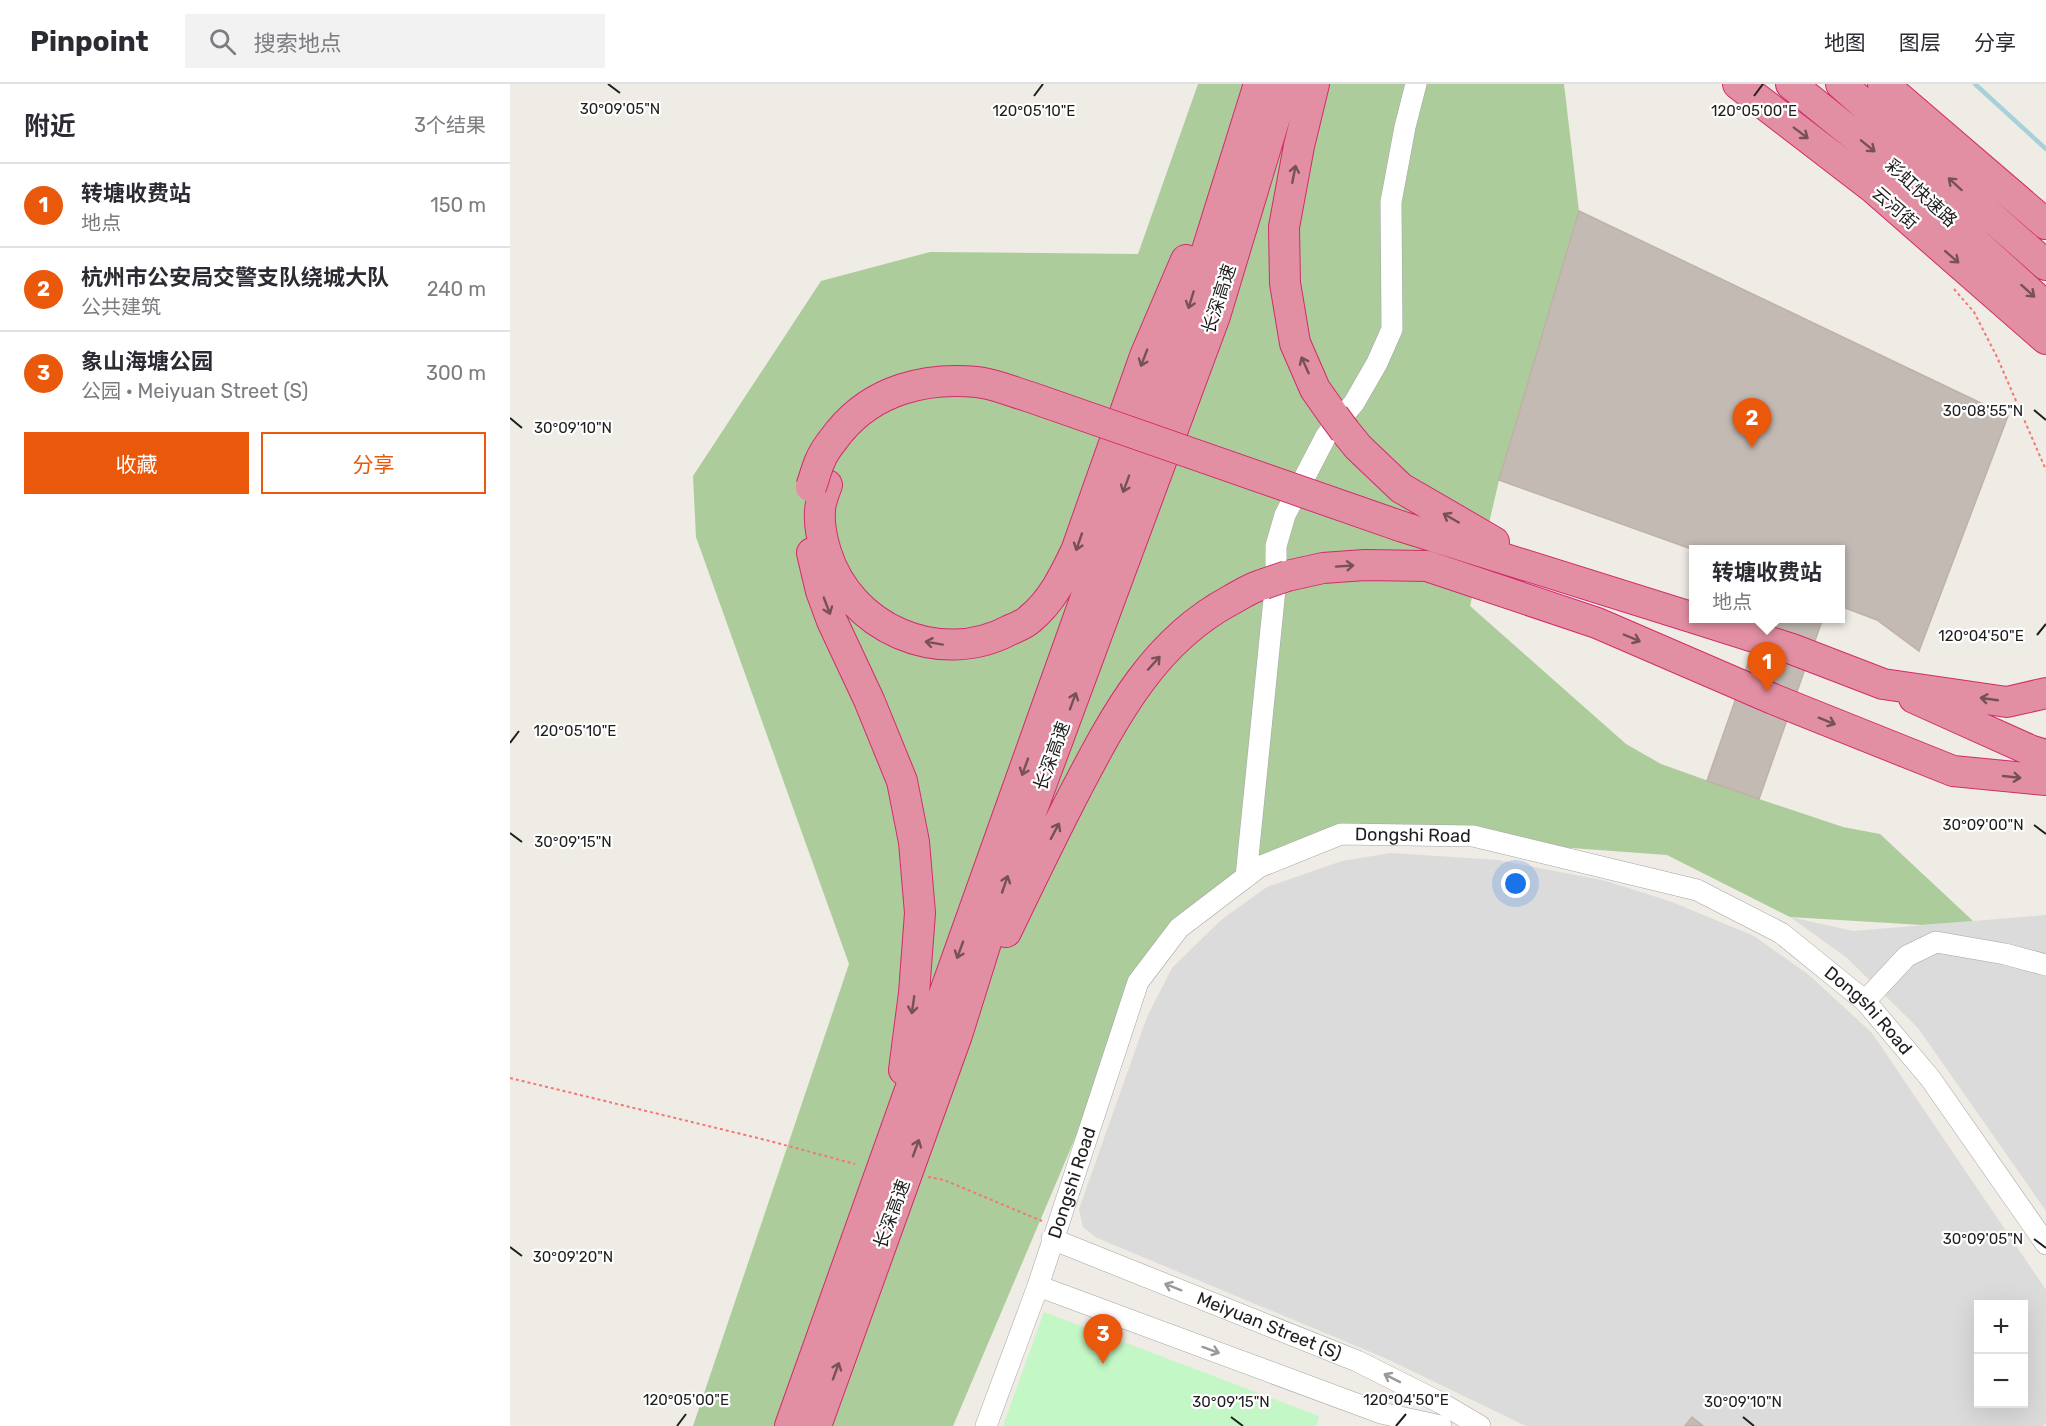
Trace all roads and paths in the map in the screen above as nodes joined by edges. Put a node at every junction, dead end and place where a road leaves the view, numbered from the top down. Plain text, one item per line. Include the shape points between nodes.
1 (1285, 84) edge
2 (1314, 84) edge
3 (1416, 84) edge
4 (1738, 84) edge
5 (1775, 84) edge
6 (1791, 84) edge
7 (1841, 84) edge
8 (1882, 84) edge
9 (1254, 97) edge
10 (1822, 110) junction
11 (2046, 224) edge
12 (2046, 265) edge
13 (1964, 282) junction
14 (2046, 307) edge
15 (2046, 339) edge
16 (2046, 353) edge
17 (2046, 471) edge
18 (819, 486) junction
19 (1399, 533) junction
20 (1558, 576) junction
21 (1689, 616) edge
22 (1597, 623) junction
23 (1710, 623) edge
24 (1882, 684) junction
25 (2046, 693) edge
26 (2046, 755) edge
27 (2046, 780) edge
28 (1246, 877) junction
29 (2046, 965) edge
30 (1865, 1001) junction
31 (957, 1035) junction
32 (510, 1078) edge
33 (896, 1129) junction
34 (855, 1164) dead end
35 (925, 1176) dead end
36 (1054, 1233) junction
37 (2046, 1244) edge
38 (1038, 1286) junction
39 (790, 1426) edge
40 (816, 1426) edge
41 (986, 1426) edge
42 (1441, 1426) edge
43 (1480, 1426) edge

31 -> 1 highway, 长深高速 via 1004,885 1215,316
20 -> 2 highway via 1401,488 1358,447 1315,389 1295,343 1284,283 1284,226
3 - 28 street via 1391,202 1392,328 1354,403 1326,436 1285,515 1276,546 1275,591
4 -> 13 highway, 云河街 via 1872,187
5 - 10 highway
6 - 10 highway, 彩虹快速路
12 -> 7 highway, 彩虹快速路
8 - 11 highway
9 -> 18 highway via 1145,356 1076,551 1048,602 1029,620 996,638 967,645 938,645 906,637 876,621 850,597 830,566 822,539
9 -> 33 highway, 长深高速 via 1188,311
10 -> 14 highway, 彩虹快速路 via 1880,156
13 - 15 highway, 云河街
13 - 16 highway
13 - 17 path
18 - 19 highway, bridge via 820,459 850,420 879,398 903,387 933,381 979,382 1030,397
18 -> 33 highway via 807,515 813,562 821,591 902,781 914,842 920,913 915,993
19 - 20 highway
19 - 22 highway via 1490,568
20 - 21 highway
22 -> 27 highway via 1953,771
31 -> 22 highway via 1047,845 1121,707 1174,641 1209,612 1276,580 1323,568 1427,566
23 - 24 highway
25 -> 24 highway via 2007,702
24 - 26 highway
28 - 30 street, Dongshi Road via 1259,867 1341,834 1473,836 1697,890 1781,933
28 - 36 street, Dongshi Road via 1179,928 1138,982
29 - 30 street via 1936,942 1907,956
30 - 37 street, Dongshi Road via 1930,1078
40 -> 31 highway, 长深高速
32 - 34 path
33 - 39 highway, 长深高速
35 - 36 path via 944,1180
36 - 38 street, Dongshi Road
43 -> 36 street, Meiyuan Street (S) via 1358,1361
38 - 41 street, Dongshi Road
38 -> 42 street via 1381,1413

